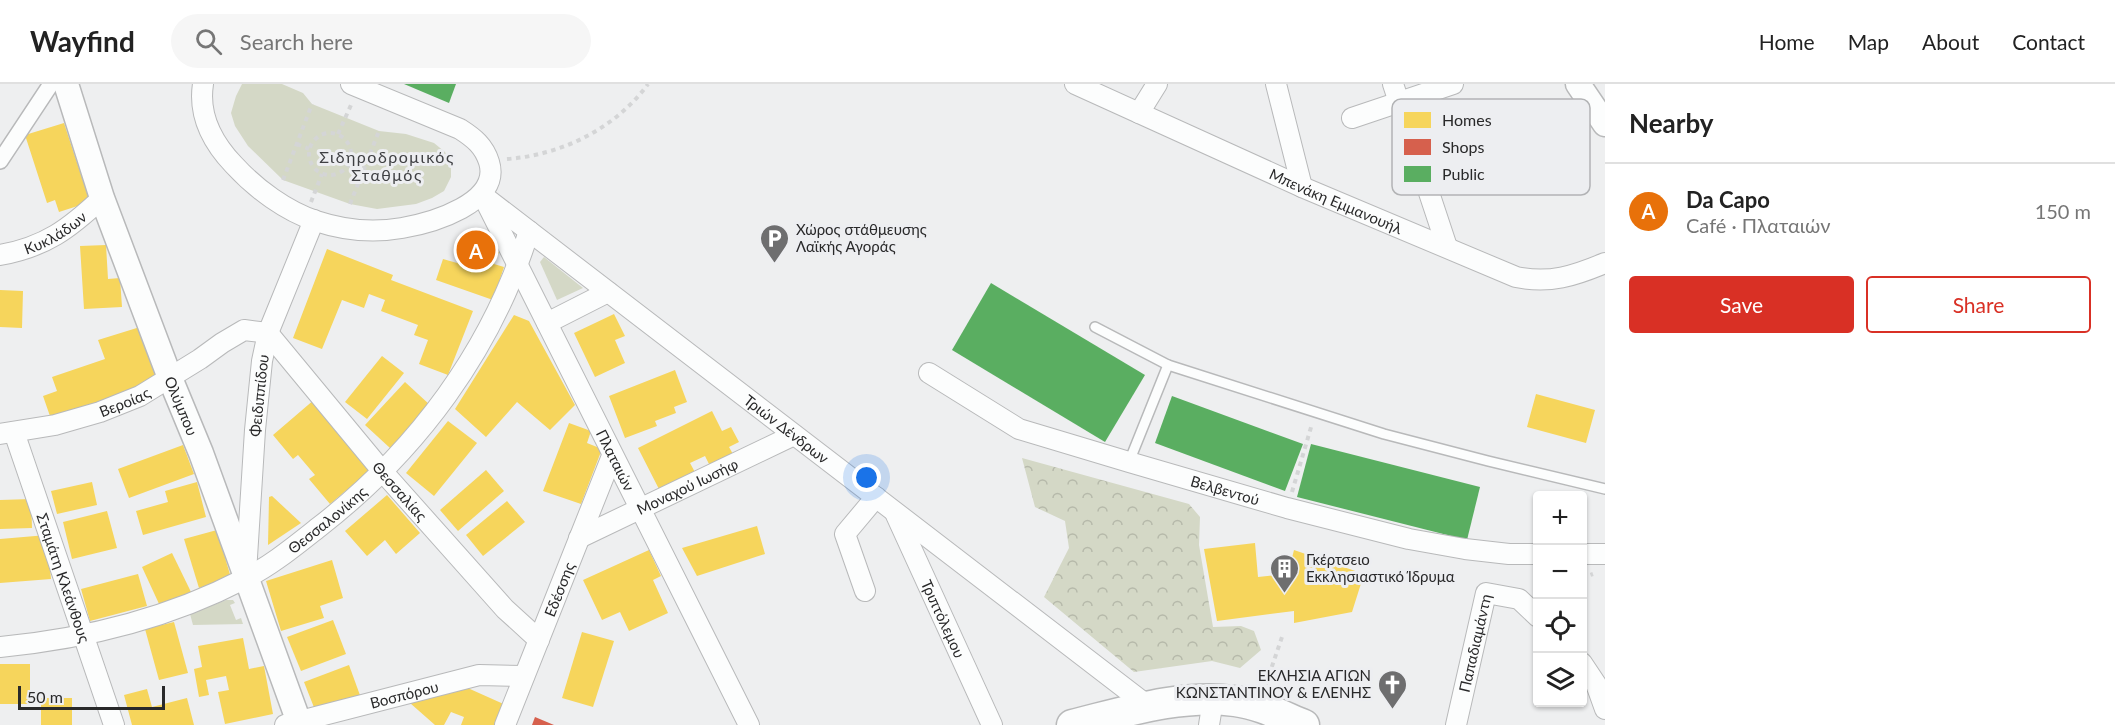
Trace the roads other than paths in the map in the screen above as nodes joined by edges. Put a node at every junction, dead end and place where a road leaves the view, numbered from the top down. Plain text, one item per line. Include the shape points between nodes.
1 (51, 84) edge
2 (66, 84) edge
3 (203, 84) edge
4 (1075, 84) edge
5 (1157, 84) edge
6 (1276, 84) edge
7 (1453, 84) edge
8 (1578, 84) edge
9 (355, 85) edge
10 (1396, 93) edge
11 (1588, 99) edge
12 (1590, 102) edge
13 (1139, 113) junction
14 (1352, 118) dead end
15 (1605, 124) edge
16 (0, 161) edge
17 (1302, 187) junction
18 (482, 195) junction
19 (1430, 195) edge
20 (102, 198) junction
21 (310, 218) junction
22 (529, 231) junction
23 (1447, 247) junction
24 (0, 255) edge
25 (1605, 263) edge
26 (518, 267) junction
27 (608, 292) junction
28 (547, 323) junction
29 (1095, 327) dead end
30 (268, 333) junction
31 (1168, 365) junction
32 (929, 374) dead end
33 (170, 378) junction
34 (7, 433) edge
35 (794, 435) junction
36 (612, 456) junction
37 (1129, 462) junction
38 (383, 472) junction
39 (1605, 489) edge
40 (876, 497) junction
41 (640, 510) junction
42 (895, 512) junction
43 (579, 538) junction
44 (1533, 554) edge
45 (1587, 554) edge
46 (1605, 554) edge
47 (245, 579) junction
48 (865, 591) dead end
49 (1533, 612) edge
50 (84, 635) junction
51 (539, 640) junction
52 (0, 647) edge
53 (1587, 670) edge
54 (525, 676) junction
55 (1148, 706) junction
56 (1605, 709) edge
57 (1211, 712) edge
58 (295, 724) edge
59 (114, 725) edge
60 (505, 725) edge
61 (749, 725) edge
62 (992, 725) edge
63 (1072, 725) edge
64 (1304, 725) edge
65 (1456, 725) edge

1 - 16 street
2 - 20 street, Ολύμπου
3 - 21 street via 202,109 222,152 261,190
4 - 13 street, Μπενάκη Εμμανουήλ
5 - 13 street
6 - 17 street
7 - 10 street
8 - 11 street
9 - 18 street via 475,138 491,171
10 - 14 street
12 - 15 street
13 - 17 street, Μπενάκη Εμμανουήλ
17 - 23 street, Μπενάκη Εμμανουήλ
18 - 21 street via 444,218 399,229 360,230
18 - 22 street, Τριών Δένδρων
18 - 26 street, Πλαταιών
19 - 23 street
20 - 24 street, Κυκλάδων via 59,235
20 - 33 street, Ολύμπου
21 - 30 street, Φειδιππίδου
22 - 26 street, Θεσσαλονίκης
22 - 27 street, Τριών Δένδρων
23 - 25 street, Μπενάκη Εμμανουήλ via 1530,280 1551,281
26 - 28 street, Πλαταιών
26 - 38 street, Θεσσαλονίκης via 456,385
27 - 28 street
27 - 35 street, Τριών Δένδρων
28 - 36 street, Πλαταιών
29 - 31 lane
30 - 33 street, Βεροίας via 244,330
30 - 38 street, Θεσσαλίας
30 - 47 street, Φειδιππίδου via 258,395
31 - 37 lane
31 - 39 lane via 1384,434
32 - 37 street, Βελβεντού via 1019,429
33 - 34 street, Βεροίας via 140,396 100,412
33 - 47 street, Ολύμπου
34 - 50 street, Σταμάτη Κλεάνθους
35 - 40 street, Τριών Δένδρων
35 - 41 street, Μοναχού Ιωσήφ
36 - 41 street, Πλαταιών
36 - 43 street, Εδέσσης
37 - 44 street, Βελβεντού via 1409,539 1466,549
38 - 47 street, Θεσσαλονίκης via 340,511
38 - 51 street, Θεσσαλίας via 505,609
40 - 42 street, Τριών Δένδρων
40 - 48 street via 845,534
41 - 43 street, Μοναχού Ιωσήφ
41 - 61 street, Πλαταιών
42 - 55 street, Τριών Δένδρων
42 - 62 street, Τριπτόλεμου
43 - 51 street, Εδέσσης
45 - 46 street
47 - 50 street, Θεσσαλονίκης via 156,615
47 - 58 street, Ολύμπου
49 - 65 street, Παπαδιαμάντη via 1519,599 1486,593
50 - 52 street, Θεσσαλονίκης
50 - 59 street, Σταμάτη Κλεάνθους
51 - 54 street, Εδέσσης
53 - 56 street
54 - 58 street, Βοσπόρου via 479,675
54 - 60 street, Εδέσσης
55 - 57 main road via 1188,700
55 - 63 main road
57 - 64 main road via 1235,701

